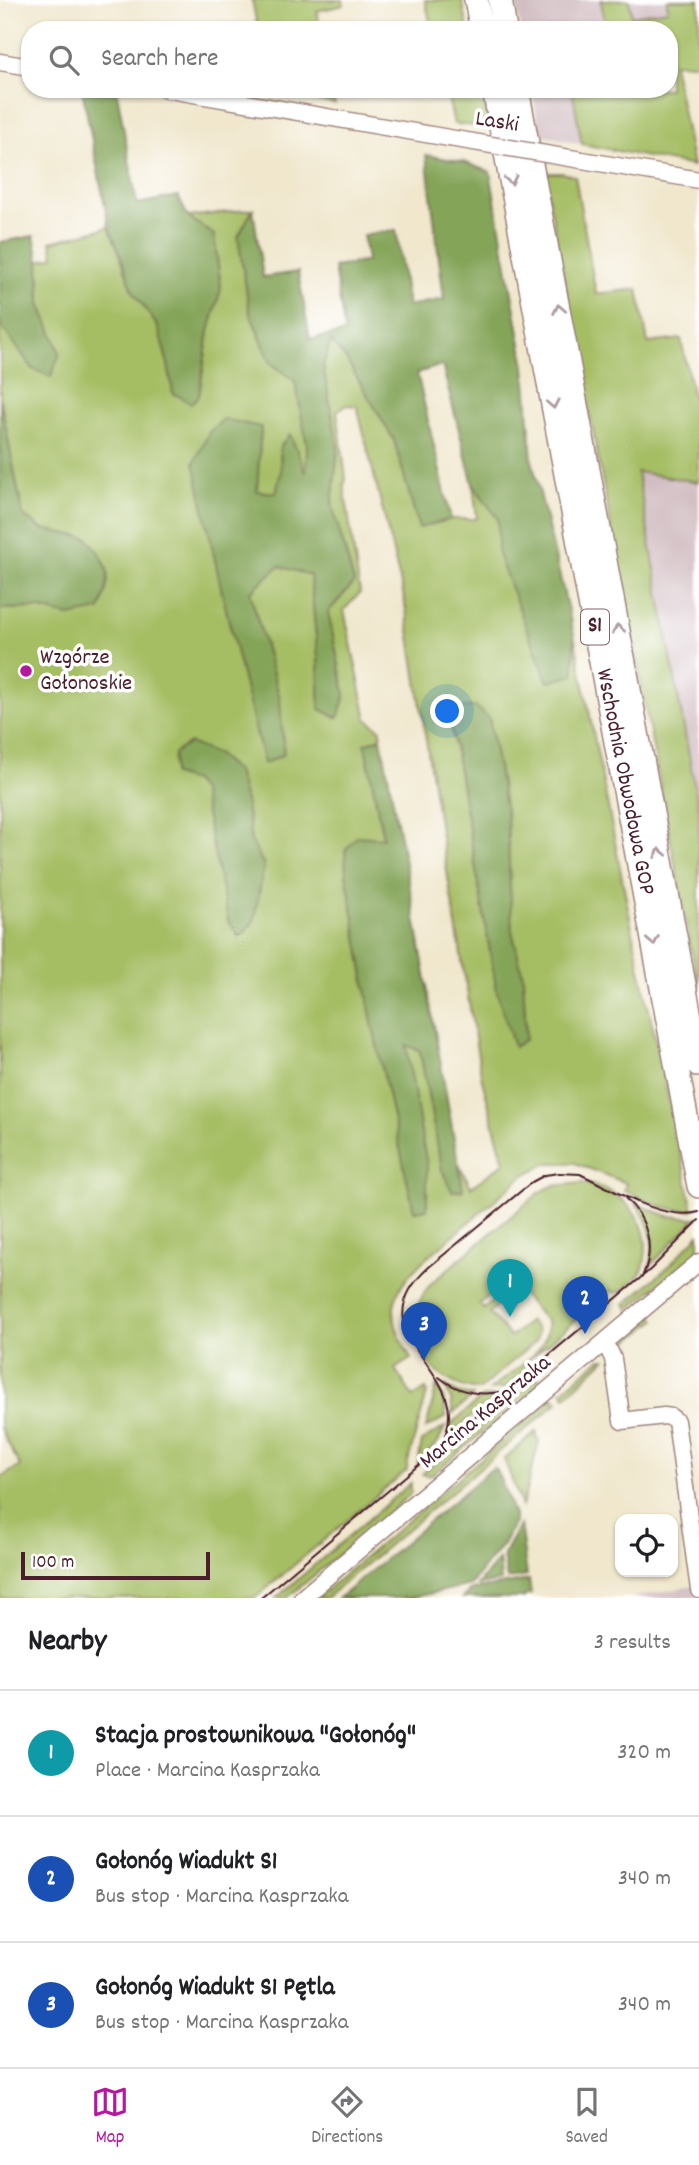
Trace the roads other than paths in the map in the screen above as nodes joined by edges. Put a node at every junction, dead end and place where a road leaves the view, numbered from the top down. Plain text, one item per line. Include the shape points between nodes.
1 (477, 0) edge
2 (500, 0) edge
3 (480, 21) edge
4 (504, 21) edge
5 (0, 62) edge
6 (21, 66) edge
7 (216, 98) edge
8 (496, 98) edge
9 (519, 98) edge
10 (699, 180) edge
11 (699, 1065) edge
12 (697, 1175) edge
13 (699, 1262) edge
14 (603, 1343) junction
15 (699, 1590) edge
16 (302, 1598) edge

1 - 3 highway
2 - 4 highway
5 - 6 street
7 - 10 street, Laski, bridge
8 -> 12 highway, Wschodnia Obwodowa GOP / S1
11 -> 9 highway, Wschodnia Obwodowa GOP / S1
13 - 14 street, Marcina Kasprzaka
14 - 15 street via 612,1359 622,1421 664,1416 676,1422
14 - 16 street, Marcina Kasprzaka

